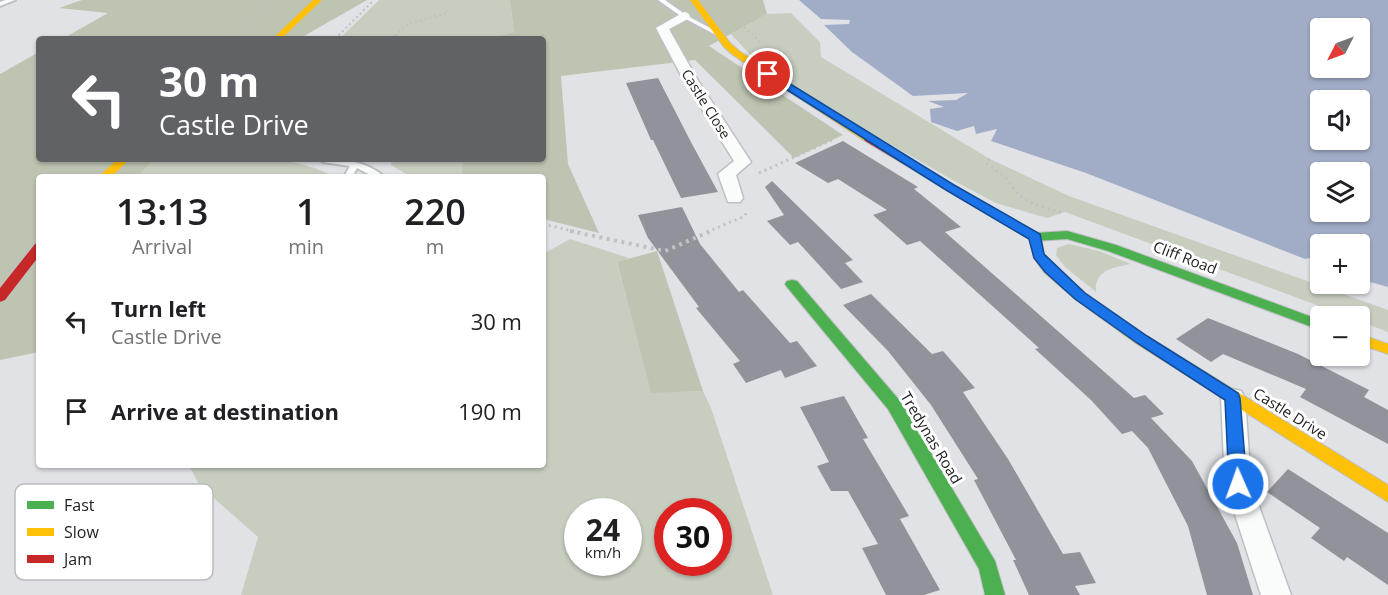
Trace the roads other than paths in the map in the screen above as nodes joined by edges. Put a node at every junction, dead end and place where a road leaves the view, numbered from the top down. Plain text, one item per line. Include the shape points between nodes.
1 (12, 0) edge
2 (318, 0) edge
3 (661, 0) edge
4 (694, 0) edge
5 (0, 4) edge
6 (684, 16) junction
7 (719, 34) junction
8 (279, 36) edge
9 (122, 162) edge
10 (342, 162) edge
11 (355, 164) junction
12 (108, 174) edge
13 (350, 174) edge
14 (375, 174) edge
15 (740, 198) road end
16 (1035, 237) junction
17 (36, 251) edge
18 (792, 284) dead end
19 (0, 297) edge
20 (1310, 321) edge
21 (1370, 343) edge
22 (1388, 349) edge
23 (1233, 398) junction
24 (1388, 494) edge
25 (995, 595) edge
26 (1276, 595) edge

1 - 5 lane
2 - 8 street
3 - 6 lane
4 - 7 street
6 - 7 lane
6 - 15 street, Castle Close via 662,28 743,162 727,174
7 - 16 street via 736,54
9 - 12 street
10 - 11 lane
11 - 13 lane
11 - 14 lane
16 - 20 street, Cliff Road via 1067,235 1112,248
16 - 23 street, Castle Drive via 1038,255 1080,296
17 - 19 street
18 - 25 street, Tredynas Road via 894,405 988,567
21 - 22 street
23 - 24 street, Castle Drive
23 - 26 street via 1238,484

